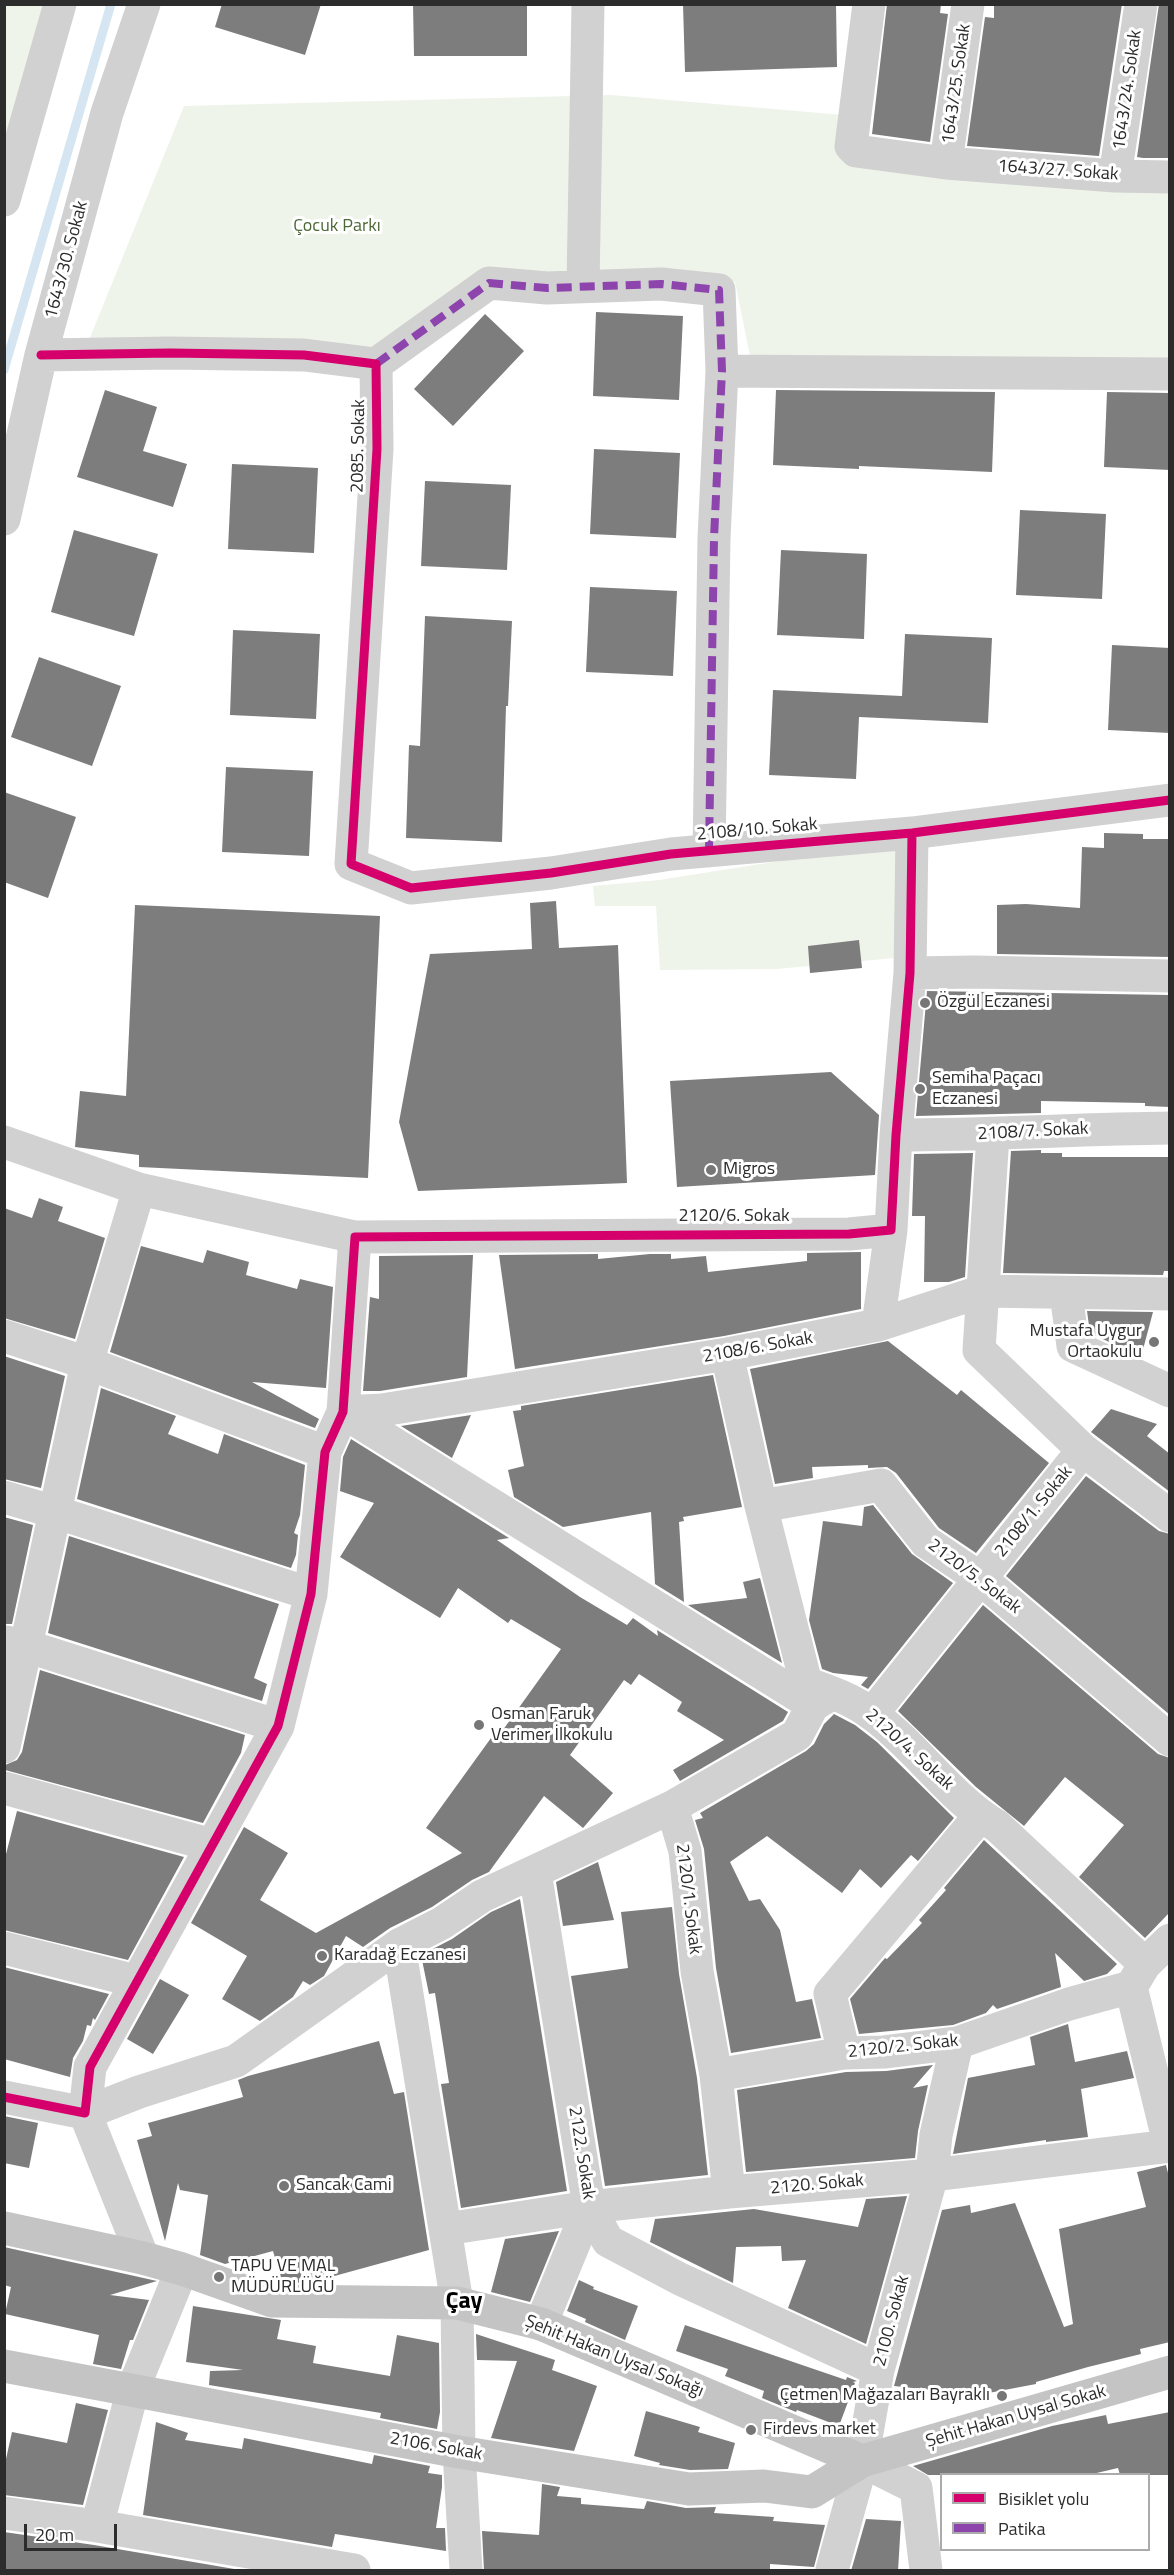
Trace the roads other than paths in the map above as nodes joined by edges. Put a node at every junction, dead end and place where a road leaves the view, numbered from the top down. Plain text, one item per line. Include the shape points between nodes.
1 (60, 4) edge
2 (144, 4) edge
3 (588, 4) edge
4 (869, 4) edge
5 (968, 4) edge
6 (1141, 4) edge
7 (946, 163) junction
8 (1115, 176) junction
9 (1170, 177) edge
10 (5, 196) edge
11 (583, 286) junction
12 (41, 355) junction
13 (376, 364) junction
14 (722, 371) junction
15 (1170, 374) edge
16 (4, 519) edge
17 (1170, 800) edge
18 (912, 833) junction
19 (708, 851) junction
20 (351, 864) joint
21 (910, 973) junction
22 (1170, 976) edge
23 (1170, 1128) edge
24 (896, 1135) junction
25 (993, 1135) junction
26 (4, 1142) edge
27 (139, 1190) junction
28 (891, 1230) junction
29 (355, 1237) junction
30 (983, 1291) junction
31 (1066, 1293) junction
32 (1170, 1294) edge
33 (878, 1325) junction
34 (4, 1336) edge
35 (727, 1354) junction
36 (87, 1363) junction
37 (1170, 1391) edge
38 (343, 1412) junction
39 (1083, 1450) junction
40 (325, 1452) junction
41 (4, 1497) edge
42 (761, 1506) junction
43 (55, 1512) junction
44 (1170, 1516) edge
45 (981, 1579) junction
46 (311, 1594) junction
47 (15, 1644) edge
48 (823, 1699) junction
49 (872, 1714) junction
50 (278, 1726) junction
51 (1170, 1740) edge
52 (4, 1747) edge
53 (4, 1788) edge
54 (672, 1807) junction
55 (980, 1816) junction
56 (212, 1845) junction
57 (535, 1872) junction
58 (1170, 1940) edge
59 (399, 1945) junction
60 (4, 1948) edge
61 (1138, 1975) junction
62 (136, 1981) junction
63 (957, 2043) junction
64 (844, 2053) junction
65 (716, 2075) junction
66 (4, 2097) edge
67 (85, 2113) junction
68 (1170, 2146) edge
69 (932, 2175) junction
70 (729, 2192) junction
71 (589, 2207) junction
72 (4, 2228) edge
73 (446, 2229) junction
74 (143, 2258) junction
75 (182, 2269) junction
76 (457, 2303) junction
77 (541, 2324) junction
78 (4, 2366) edge
79 (878, 2370) junction
80 (1170, 2372) edge
81 (133, 2389) junction
82 (459, 2452) junction
83 (862, 2461) junction
84 (4, 2513) edge
85 (97, 2526) junction
86 (354, 2571) edge
87 (466, 2571) edge
88 (832, 2571) edge
89 (926, 2571) edge

1 - 10 street
2 - 12 street, 1643/30. Sokak via 107,113
3 - 11 street
4 - 7 street, 1643/27. Sokak via 851,146 862,153
5 - 7 street, 1643/25. Sokak
6 - 8 street, 1643/24. Sokak
7 - 8 street, 1643/27. Sokak
8 - 9 street, 1643/27. Sokak
11 - 13 street via 547,288 489,283
11 - 14 street via 660,284 719,290
12 - 13 street via 304,355
12 - 16 street, 1643/30. Sokak
13 - 20 street, 2085. Sokak via 377,450
14 - 15 street
14 - 19 street via 714,538
17 - 18 street, 2108/10. Sokak
18 - 19 street, 2108/10. Sokak
18 - 21 street
19 - 20 street, 2108/10. Sokak via 411,888
21 - 22 street
21 - 24 street
23 - 25 street, 2108/7. Sokak
24 - 25 street, 2108/7. Sokak
24 - 28 street
25 - 30 street
26 - 27 street, 2120/6. Sokak
27 - 29 street, 2120/6. Sokak
27 - 36 street
28 - 29 street, 2120/6. Sokak via 849,1234
28 - 33 street
29 - 38 street
30 - 31 street, 2108/6. Sokak
30 - 33 street, 2108/6. Sokak
30 - 39 street via 979,1350
31 - 32 street, 2108/6. Sokak
31 - 37 street via 1073,1346
33 - 35 street, 2108/6. Sokak
34 - 36 street
35 - 38 street, 2108/6. Sokak via 382,1410
35 - 42 street, 2120/4. Sokak
36 - 40 street
36 - 43 street
38 - 40 street
38 - 48 street
39 - 44 street
39 - 45 street, 2108/1. Sokak
40 - 46 street
41 - 43 street
42 - 45 street, 2120/5. Sokak via 881,1485 926,1542
42 - 48 street, 2120/4. Sokak via 806,1683
43 - 46 street
43 - 47 street
45 - 49 street, 2108/1. Sokak
45 - 51 street, 2120/5. Sokak
46 - 50 street
47 - 50 street
47 - 52 street
48 - 49 street, 2120/4. Sokak
48 - 54 street via 797,1735
49 - 55 street, 2120/4. Sokak
50 - 56 street
53 - 56 street
54 - 57 street
54 - 65 street, 2120/1. Sokak via 685,1851 697,1971
55 - 61 street, 2120/4. Sokak via 997,1826
55 - 64 street via 830,1994
56 - 62 street
57 - 59 street via 482,1896
57 - 71 street, 2122. Sokak
58 - 61 street, 2120/2. Sokak
59 - 67 street via 236,2061
59 - 73 street
60 - 62 street
61 - 63 street, 2120/2. Sokak via 1070,2004
61 - 68 street
62 - 67 street via 90,2067
63 - 64 street, 2120/2. Sokak
63 - 69 street, 2100. Sokak via 936,2135
64 - 65 street, 2120/2. Sokak
65 - 70 street, 2120/1. Sokak
66 - 67 street
67 - 74 street
68 - 69 street, 2120. Sokak
69 - 70 street, 2120. Sokak
69 - 79 street, 2100. Sokak
70 - 71 street, 2120. Sokak
71 - 73 street, 2120. Sokak
71 - 77 street
71 - 79 street, 2122. Sokak via 608,2241 680,2279
72 - 74 main road, Şehit Hakan Uysal Sokağı
73 - 76 street
74 - 75 main road, Şehit Hakan Uysal Sokağı
75 - 76 main road, Şehit Hakan Uysal Sokağı via 272,2301
75 - 81 street
76 - 77 main road, Şehit Hakan Uysal Sokağı
76 - 82 street
77 - 83 main road, Şehit Hakan Uysal Sokağı
78 - 81 main road, 2106. Sokak
79 - 83 street, 2100. Sokak
80 - 83 main road, Şehit Hakan Uysal Sokak
81 - 82 main road, 2106. Sokak
81 - 85 street
82 - 83 main road, 2106. Sokak via 689,2489 764,2486 812,2492
82 - 87 street
83 - 88 street, 2100. Sokak
83 - 89 street via 916,2488
84 - 85 street
85 - 86 street

